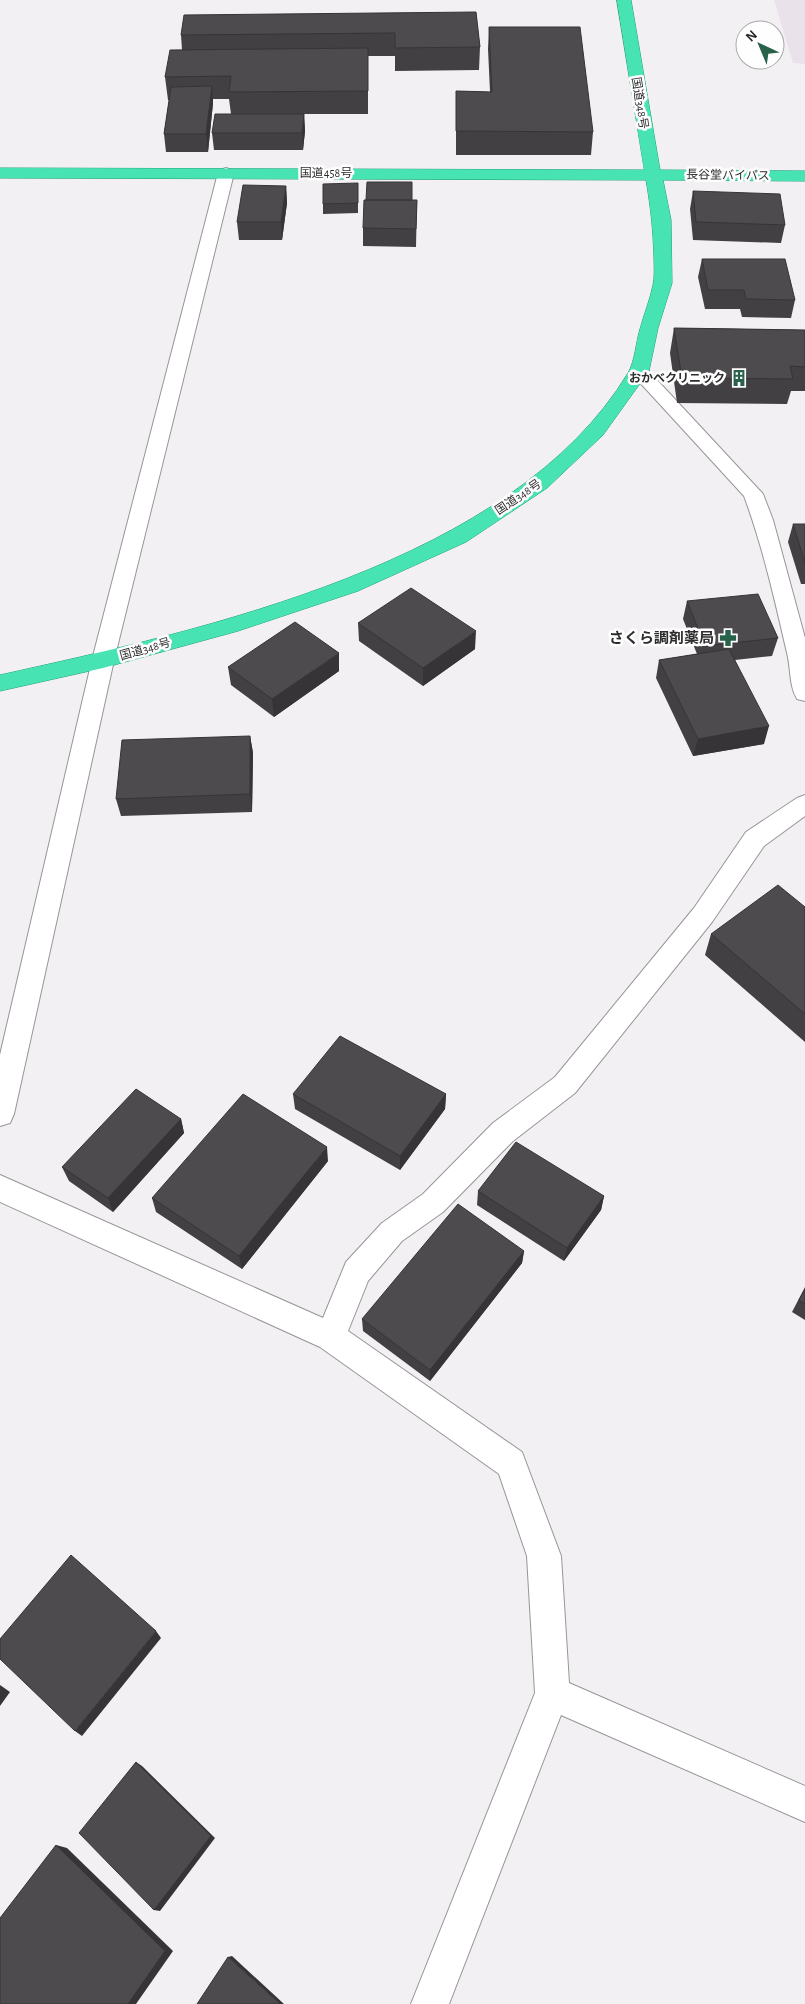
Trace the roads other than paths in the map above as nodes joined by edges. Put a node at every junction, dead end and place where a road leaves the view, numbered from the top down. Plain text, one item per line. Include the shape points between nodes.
1 (624, 0) edge
2 (0, 173) edge
3 (226, 173) junction
4 (652, 174) junction
5 (805, 176) edge
6 (639, 371) junction
7 (802, 656) edge
8 (104, 660) junction
9 (0, 683) edge
10 (805, 693) edge
11 (805, 804) edge
12 (0, 1114) edge
13 (0, 1188) edge
14 (331, 1337) junction
15 (552, 1693) junction
16 (805, 1804) edge
17 (430, 2004) edge

1 - 4 highway, 国道348号
2 - 3 highway, 国道458号
3 - 4 highway, 国道458号
3 - 8 lane
4 - 5 highway, 長谷堂バイパス
4 - 6 highway, 国道348号 via 662,220 663,283
6 - 7 lane via 753,494
6 - 8 highway, 国道348号 via 596,431 540,483 458,537 350,586 238,623
7 - 10 lane
8 - 9 highway, 国道348号
8 - 12 lane
11 - 14 lane via 755,839 703,915 566,1086 503,1132 433,1204 392,1232 356,1272
13 - 14 lane
14 - 15 lane via 511,1463 544,1556
15 - 16 lane
15 - 17 lane

